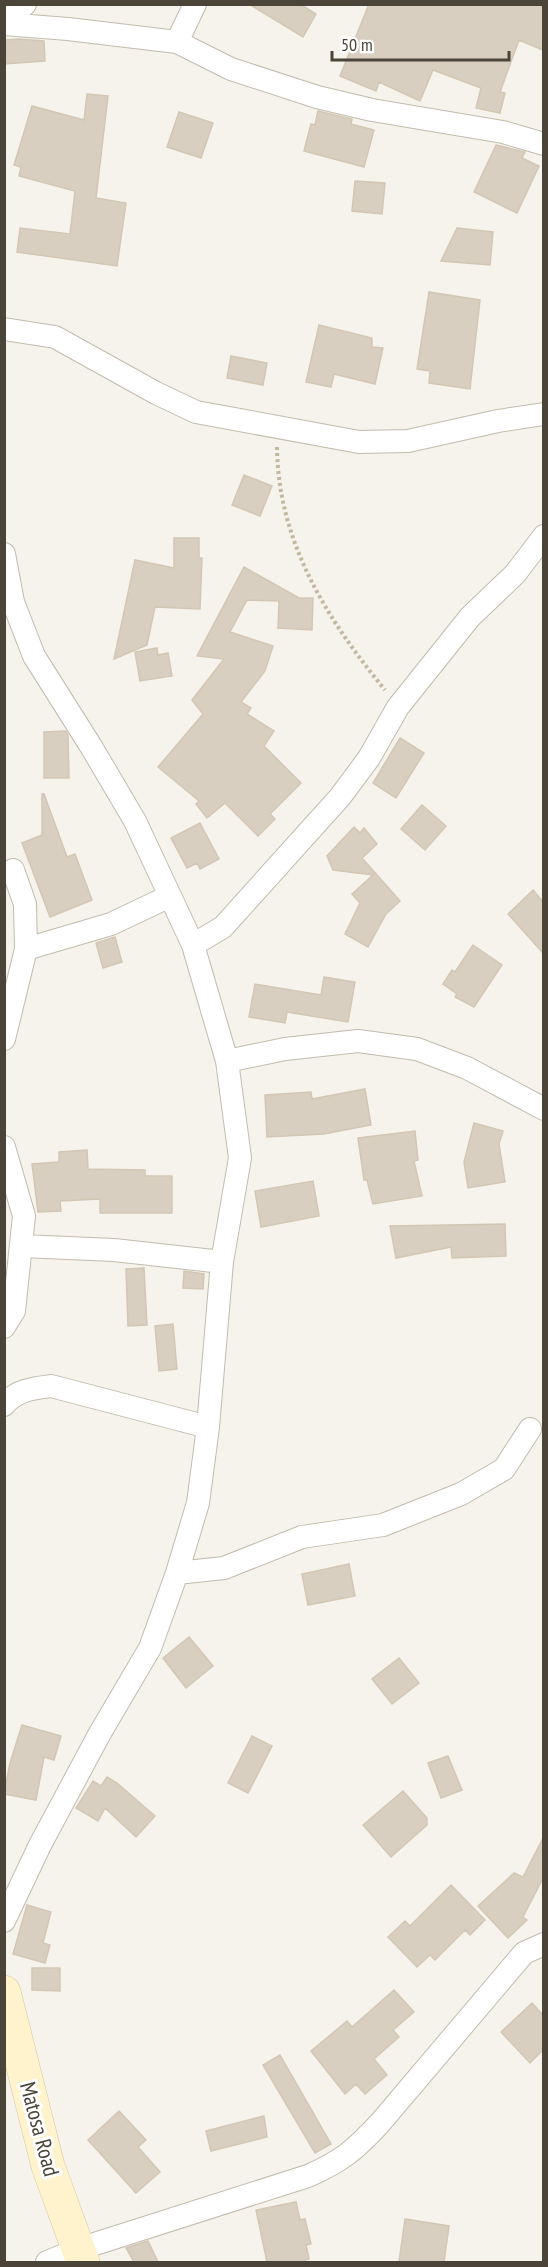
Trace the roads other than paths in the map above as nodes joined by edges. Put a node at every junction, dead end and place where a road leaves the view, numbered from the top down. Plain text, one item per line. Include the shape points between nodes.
1 (25, 4) edge
2 (195, 4) edge
3 (4, 24) edge
4 (177, 42) junction
5 (543, 144) edge
6 (4, 329) edge
7 (543, 414) edge
8 (543, 536) edge
9 (4, 554) edge
10 (13, 870) dead end
11 (170, 896) junction
12 (193, 945) junction
13 (26, 949) junction
14 (4, 1039) edge
15 (227, 1061) junction
16 (543, 1109) edge
17 (4, 1147) edge
18 (22, 1246) junction
19 (222, 1262) junction
20 (4, 1327) edge
21 (4, 1405) edge
22 (208, 1428) junction
23 (530, 1429) dead end
24 (177, 1573) junction
25 (4, 1921) edge
26 (543, 1944) edge
27 (4, 1992) edge
28 (81, 2256) edge
29 (47, 2262) edge

1 - 3 street
2 - 4 street
3 - 4 street
4 - 5 street via 231,69 317,97 503,132
6 - 7 street via 55,337 196,412 359,442 408,441
8 - 12 street via 515,574 470,617 399,707 369,758 334,804 223,927
9 - 11 street via 13,602 34,656 135,821
10 - 13 street via 25,904
11 - 12 street
11 - 13 street via 111,924
12 - 15 street
13 - 14 street
15 - 16 street via 285,1049 357,1041 417,1049 467,1068
15 - 19 street via 240,1158
17 - 18 street via 24,1216
18 - 19 street via 114,1250
18 - 20 street via 14,1311
19 - 22 street
21 - 22 street via 30,1388 51,1386
22 - 24 street via 198,1503
23 - 24 street via 504,1469 461,1494 383,1525 302,1537 224,1568
24 - 25 street via 150,1648 100,1733
26 - 28 street via 524,1953 365,2140 337,2164
27 - 28 street, Matosa Road via 48,2166
28 - 29 street

